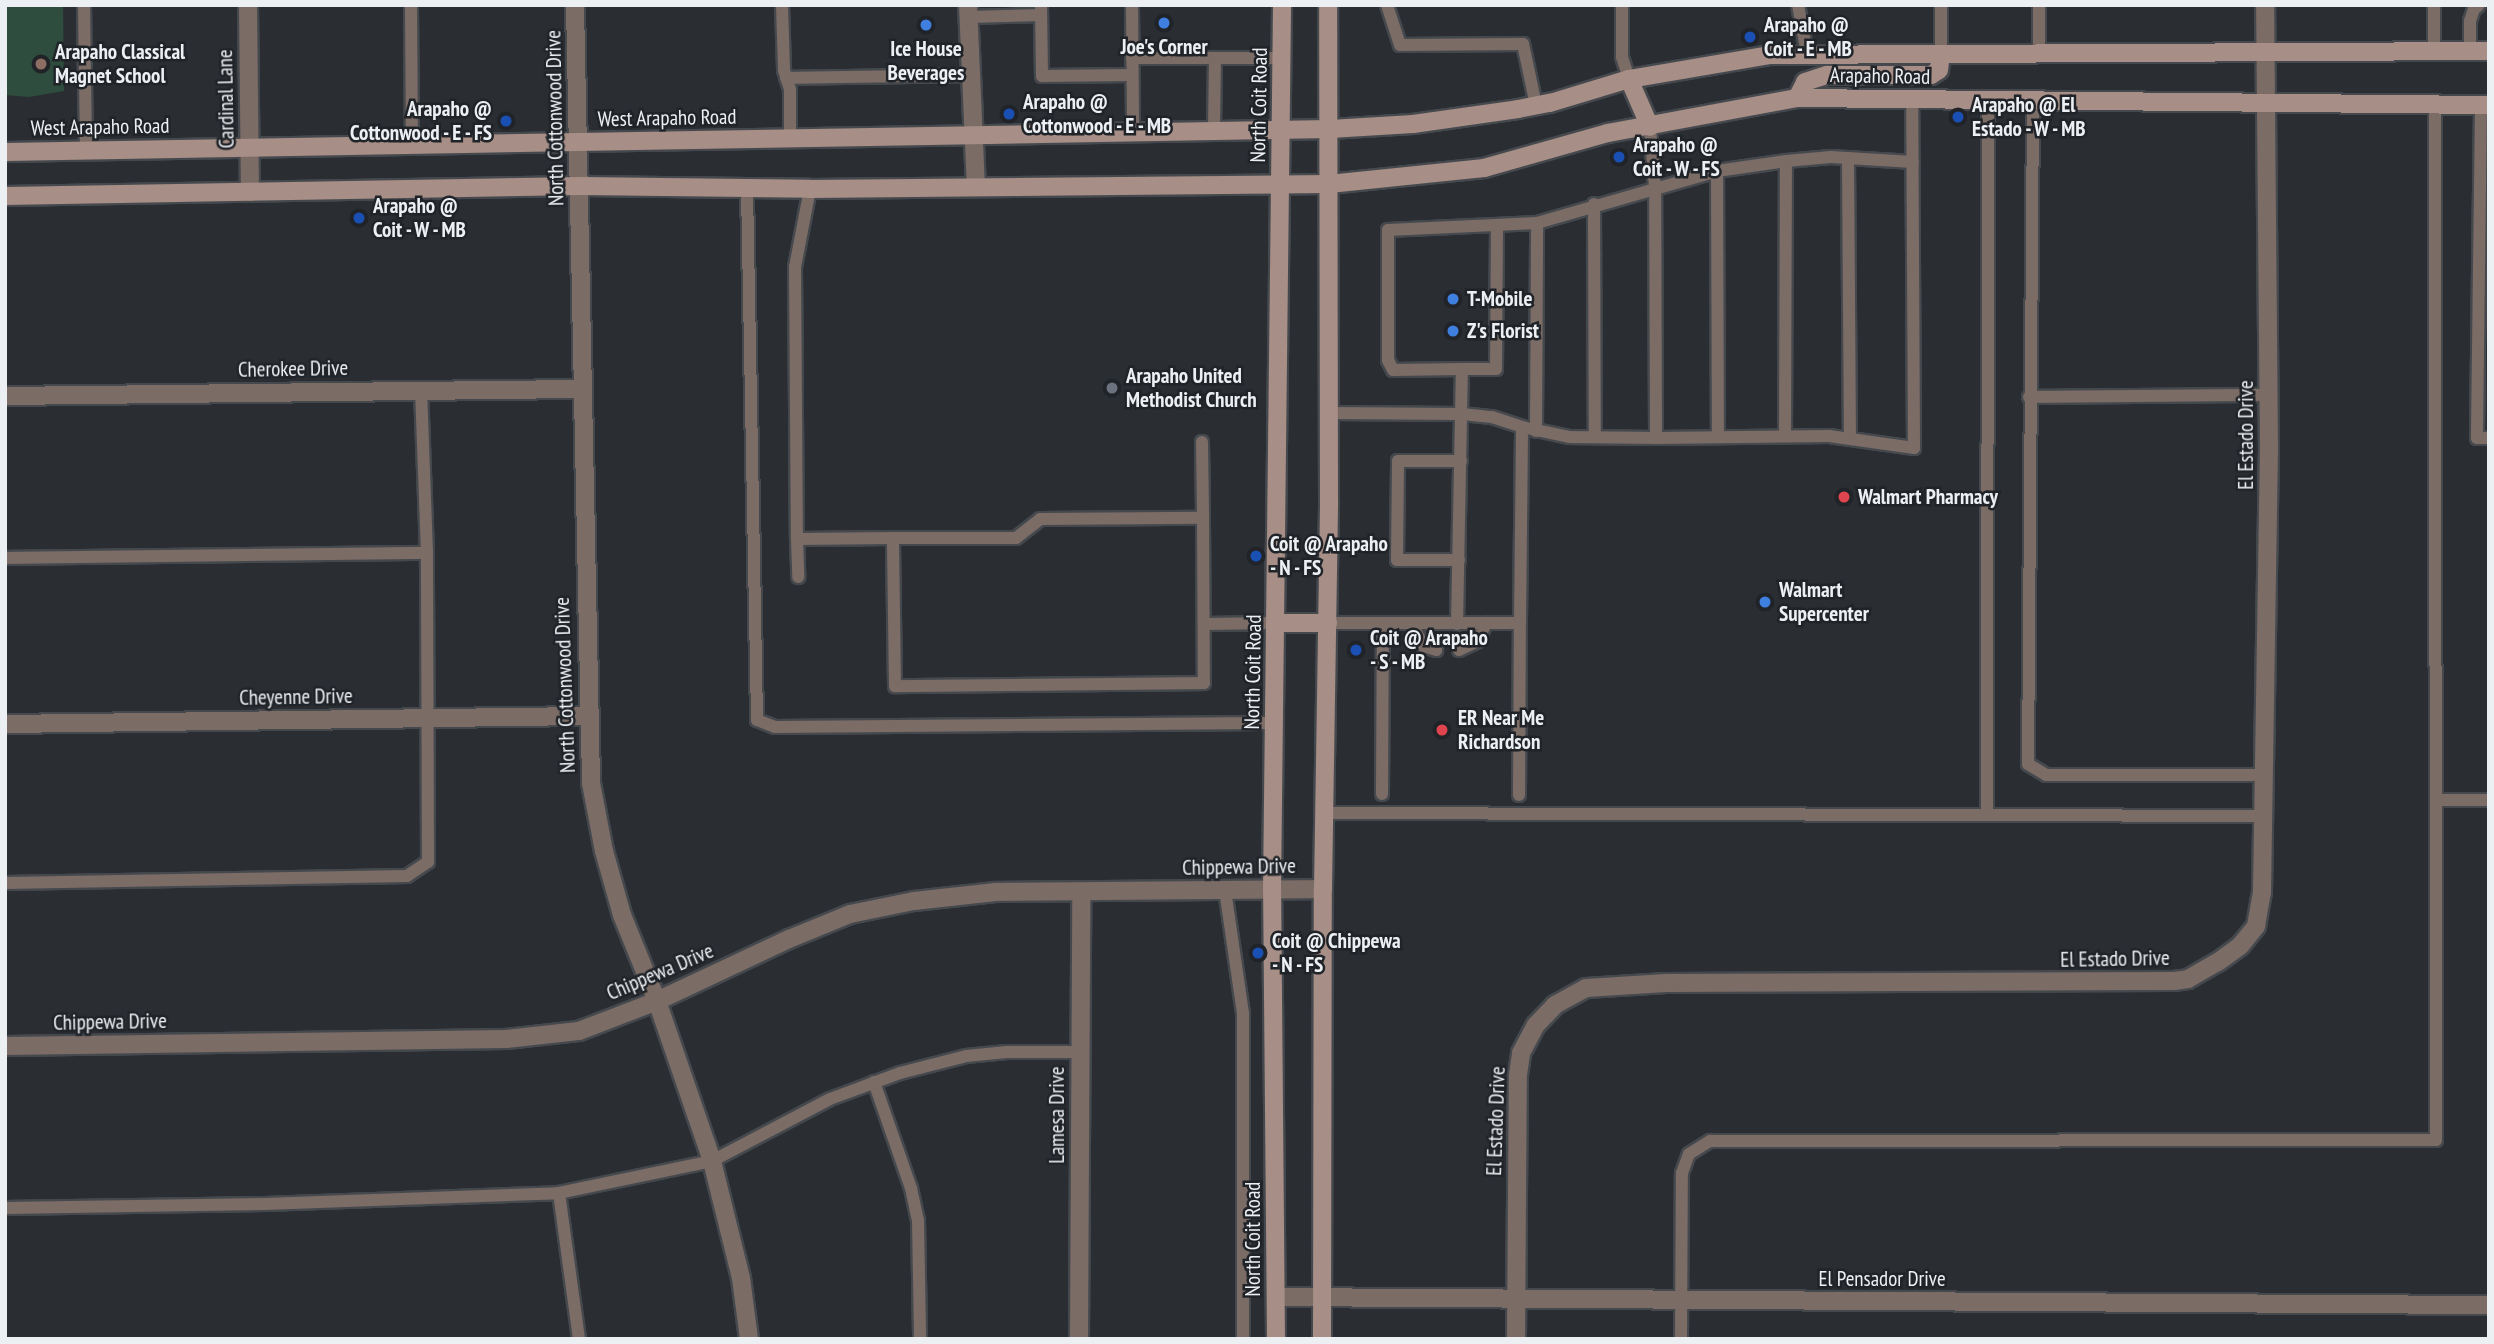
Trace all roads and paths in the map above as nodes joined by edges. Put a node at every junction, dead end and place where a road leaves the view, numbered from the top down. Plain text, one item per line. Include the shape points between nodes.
1 (84, 5) edge
2 (247, 5) edge
3 (411, 5) edge
4 (575, 5) edge
5 (782, 5) edge
6 (1132, 5) edge
7 (1282, 5) edge
8 (1328, 5) edge
9 (1387, 5) edge
10 (1629, 5) edge
11 (1798, 5) edge
12 (1941, 5) edge
13 (2039, 5) edge
14 (2265, 5) edge
15 (2434, 5) edge
16 (1622, 6) edge
17 (2474, 6) edge
18 (1041, 10) edge
19 (968, 11) edge
20 (2266, 50) junction
21 (2434, 51) junction
22 (2470, 51) junction
23 (2489, 51) edge
24 (1807, 53) junction
25 (1941, 54) junction
26 (2039, 54) junction
27 (1132, 58) junction
28 (1215, 58) junction
29 (1283, 58) junction
30 (971, 75) junction
31 (1132, 75) junction
32 (786, 78) junction
33 (1629, 79) junction
34 (1797, 98) junction
35 (1912, 99) junction
36 (1988, 102) junction
37 (2034, 103) junction
38 (2266, 103) junction
39 (2434, 104) junction
40 (1536, 105) junction
41 (2485, 105) edge
42 (1650, 127) junction
43 (1330, 129) junction
44 (1283, 130) junction
45 (1214, 131) junction
46 (1133, 132) junction
47 (973, 136) junction
48 (790, 139) junction
49 (578, 142) junction
50 (412, 145) junction
51 (249, 148) junction
52 (86, 150) junction
53 (5, 152) edge
54 (1848, 158) junction
55 (1786, 161) junction
56 (1913, 162) junction
57 (2484, 166) edge
58 (1717, 171) junction
59 (1329, 184) junction
60 (1280, 185) junction
61 (580, 186) junction
62 (976, 186) junction
63 (1655, 187) junction
64 (747, 188) junction
65 (810, 189) junction
66 (250, 192) junction
67 (5, 196) edge
68 (1594, 204) junction
69 (1537, 223) junction
70 (1497, 226) junction
71 (1462, 369) junction
72 (582, 389) junction
73 (421, 390) junction
74 (2269, 395) junction
75 (5, 396) edge
76 (2029, 397) junction
77 (1329, 413) junction
78 (1462, 414) junction
79 (1522, 427) junction
80 (1536, 431) junction
81 (1785, 436) junction
82 (1595, 437) junction
83 (1718, 437) junction
84 (1656, 438) junction
85 (1850, 438) junction
86 (2489, 438) edge
87 (1202, 442) dead end
88 (1461, 461) junction
89 (1203, 518) junction
90 (893, 538) junction
91 (797, 539) junction
92 (427, 553) junction
93 (5, 558) edge
94 (1459, 560) junction
95 (798, 577) dead end
96 (1276, 623) junction
97 (1204, 624) junction
98 (1328, 624) junction
99 (1383, 624) junction
100 (1412, 624) junction
101 (1457, 624) junction
102 (1486, 624) junction
103 (1520, 624) junction
104 (1436, 650) dead end
105 (1459, 650) dead end
106 (587, 716) junction
107 (425, 718) junction
108 (1275, 723) junction
109 (5, 724) edge
110 (2264, 775) junction
111 (1382, 794) dead end
112 (1519, 795) dead end
113 (2436, 800) junction
114 (2489, 800) edge
115 (1325, 813) junction
116 (1987, 815) junction
117 (2263, 816) junction
118 (5, 883) edge
119 (1272, 889) junction
120 (1323, 889) junction
121 (1225, 890) junction
122 (1081, 891) junction
123 (657, 1001) junction
124 (5, 1046) edge
125 (1080, 1052) junction
126 (874, 1082) junction
127 (712, 1161) junction
128 (559, 1193) junction
129 (5, 1208) edge
130 (1276, 1297) junction
131 (1322, 1298) junction
132 (1516, 1299) junction
133 (1681, 1300) junction
134 (2489, 1305) edge
135 (579, 1339) edge
136 (749, 1339) edge
137 (920, 1339) edge
138 (1079, 1339) edge
139 (1243, 1339) edge
140 (1276, 1339) edge
141 (1322, 1339) edge
142 (1516, 1339) edge
143 (1681, 1339) edge

1 - 52 lane
2 - 51 street, Cardinal Lane
3 - 50 lane
4 - 49 street, North Cottonwood Drive
5 - 32 lane
6 - 27 lane
7 - 29 main road, North Coit Road
8 - 43 main road
9 - 40 lane via 1400,45 1523,44
10 - 16 lane
11 - 24 lane
12 - 25 lane
13 - 26 lane
14 - 20 street, El Estado Drive
15 - 21 lane
16 - 33 lane via 1622,57
17 - 22 lane
18 - 19 lane
18 - 31 lane via 1042,76
19 - 30 street
20 - 21 main road, Arapaho Road
20 - 26 main road, Arapaho Road
20 - 38 street, El Estado Drive
21 - 22 main road, Arapaho Road
22 - 23 main road, Arapaho Road
24 - 25 main road, Arapaho Road
24 - 33 main road, Arapaho Road via 1733,60
25 - 26 main road, Arapaho Road
25 - 34 main road via 1939,71 1931,75 1827,75 1805,82
27 - 28 lane
27 - 31 lane
28 - 29 lane
28 - 45 lane
29 - 44 main road, North Coit Road
30 - 32 lane
30 - 47 street
31 - 46 lane
32 - 48 lane
33 - 40 main road, Arapaho Road
33 - 42 main road
34 - 35 main road, Arapaho Road
34 - 42 main road, Arapaho Road
35 - 36 main road, Arapaho Road
35 - 56 lane
36 - 37 main road, Arapaho Road
36 - 116 lane
37 - 38 main road, Arapaho Road
37 - 76 lane
38 - 39 main road, Arapaho Road
38 - 74 street, El Estado Drive
39 - 41 main road, Arapaho Road
39 - 113 lane
40 - 43 main road, Arapaho Road via 1413,124
41 - 57 lane
42 - 59 main road, Arapaho Road via 1483,168
42 - 63 lane
43 - 44 main road, West Arapaho Road
43 - 59 main road
44 - 45 main road, West Arapaho Road
44 - 60 main road, North Coit Road
45 - 46 main road, West Arapaho Road
46 - 47 main road, West Arapaho Road
47 - 48 main road, West Arapaho Road
47 - 62 street
48 - 49 main road, West Arapaho Road
49 - 50 main road, West Arapaho Road
49 - 61 street, North Cottonwood Drive
50 - 51 main road, West Arapaho Road
51 - 52 main road, West Arapaho Road
51 - 66 street, Cardinal Lane
52 - 53 main road, West Arapaho Road
54 - 55 lane
54 - 56 lane
54 - 85 lane
55 - 58 lane
55 - 81 lane
56 - 85 lane via 1914,448
57 - 86 lane via 2477,438
58 - 63 lane
58 - 83 lane
59 - 60 main road, Arapaho Road
59 - 77 main road
60 - 62 main road
60 - 96 main road, North Coit Road
61 - 64 main road
61 - 66 main road
61 - 72 street, North Cottonwood Drive
62 - 65 main road
63 - 68 lane
63 - 84 lane
64 - 65 main road
64 - 108 lane via 757,720 775,727
65 - 91 lane via 794,267
66 - 67 main road
68 - 69 lane
68 - 82 lane
69 - 70 lane
69 - 80 lane
70 - 71 lane via 1496,369
70 - 71 lane via 1388,230 1388,360 1394,370
71 - 78 lane
72 - 73 street, Cherokee Drive
72 - 106 street, North Cottonwood Drive
73 - 75 street, Cherokee Drive
73 - 92 lane
74 - 76 lane
74 - 110 street, El Estado Drive
76 - 110 lane via 2028,764 2046,775
77 - 78 lane
77 - 98 main road
78 - 79 lane
78 - 88 lane
79 - 80 lane
79 - 103 lane
80 - 82 lane
81 - 83 lane
81 - 85 lane
82 - 84 lane
83 - 84 lane
87 - 89 lane
88 - 94 lane
88 - 94 lane via 1398,461 1397,560
89 - 90 lane via 1040,519 1016,538
89 - 97 lane
90 - 91 lane
90 - 97 lane via 895,686 1205,683
91 - 95 lane
92 - 93 lane
92 - 107 lane
94 - 101 lane
96 - 97 lane
96 - 98 main road
96 - 108 main road, North Coit Road
98 - 99 lane
98 - 115 main road
99 - 100 lane
99 - 111 lane
100 - 101 lane
100 - 104 lane via 1423,646
101 - 102 lane
102 - 103 lane
102 - 105 lane via 1478,641
103 - 112 lane
106 - 107 street, Cheyenne Drive
106 - 123 street, North Cottonwood Drive via 591,783 604,851 622,915
107 - 109 street, Cheyenne Drive
107 - 118 lane via 428,862 407,876
108 - 119 main road, North Coit Road
110 - 117 street, El Estado Drive
113 - 114 lane
113 - 133 lane via 2436,1140 1710,1141 1689,1154 1682,1173
115 - 116 lane
115 - 120 main road
116 - 117 lane
117 - 132 street, El Estado Drive via 2262,892 2256,926 2241,946 2188,979 1666,983 1586,988 1555,1005 1536,1025 1521,1053 1518,1075
119 - 120 street, Chippewa Drive
119 - 121 street, Chippewa Drive
119 - 130 main road, North Coit Road
120 - 131 main road
121 - 122 street, Chippewa Drive
121 - 139 lane via 1243,1014
122 - 123 street, Chippewa Drive via 996,892 850,914
122 - 125 street, Lamesa Drive
123 - 124 street, Chippewa Drive via 579,1031 506,1039
123 - 127 street, North Cottonwood Drive
125 - 126 lane via 966,1056
125 - 138 street, Lamesa Drive
126 - 127 lane via 830,1099
126 - 137 lane via 918,1220
127 - 128 lane
127 - 136 street, North Cottonwood Drive via 741,1278
128 - 129 lane
128 - 135 lane
130 - 131 street, El Pensador Drive
130 - 140 main road, North Coit Road
131 - 132 street, El Pensador Drive
131 - 141 main road
132 - 133 street, El Pensador Drive
132 - 142 street, El Estado Drive
133 - 134 street, El Pensador Drive
133 - 143 lane

